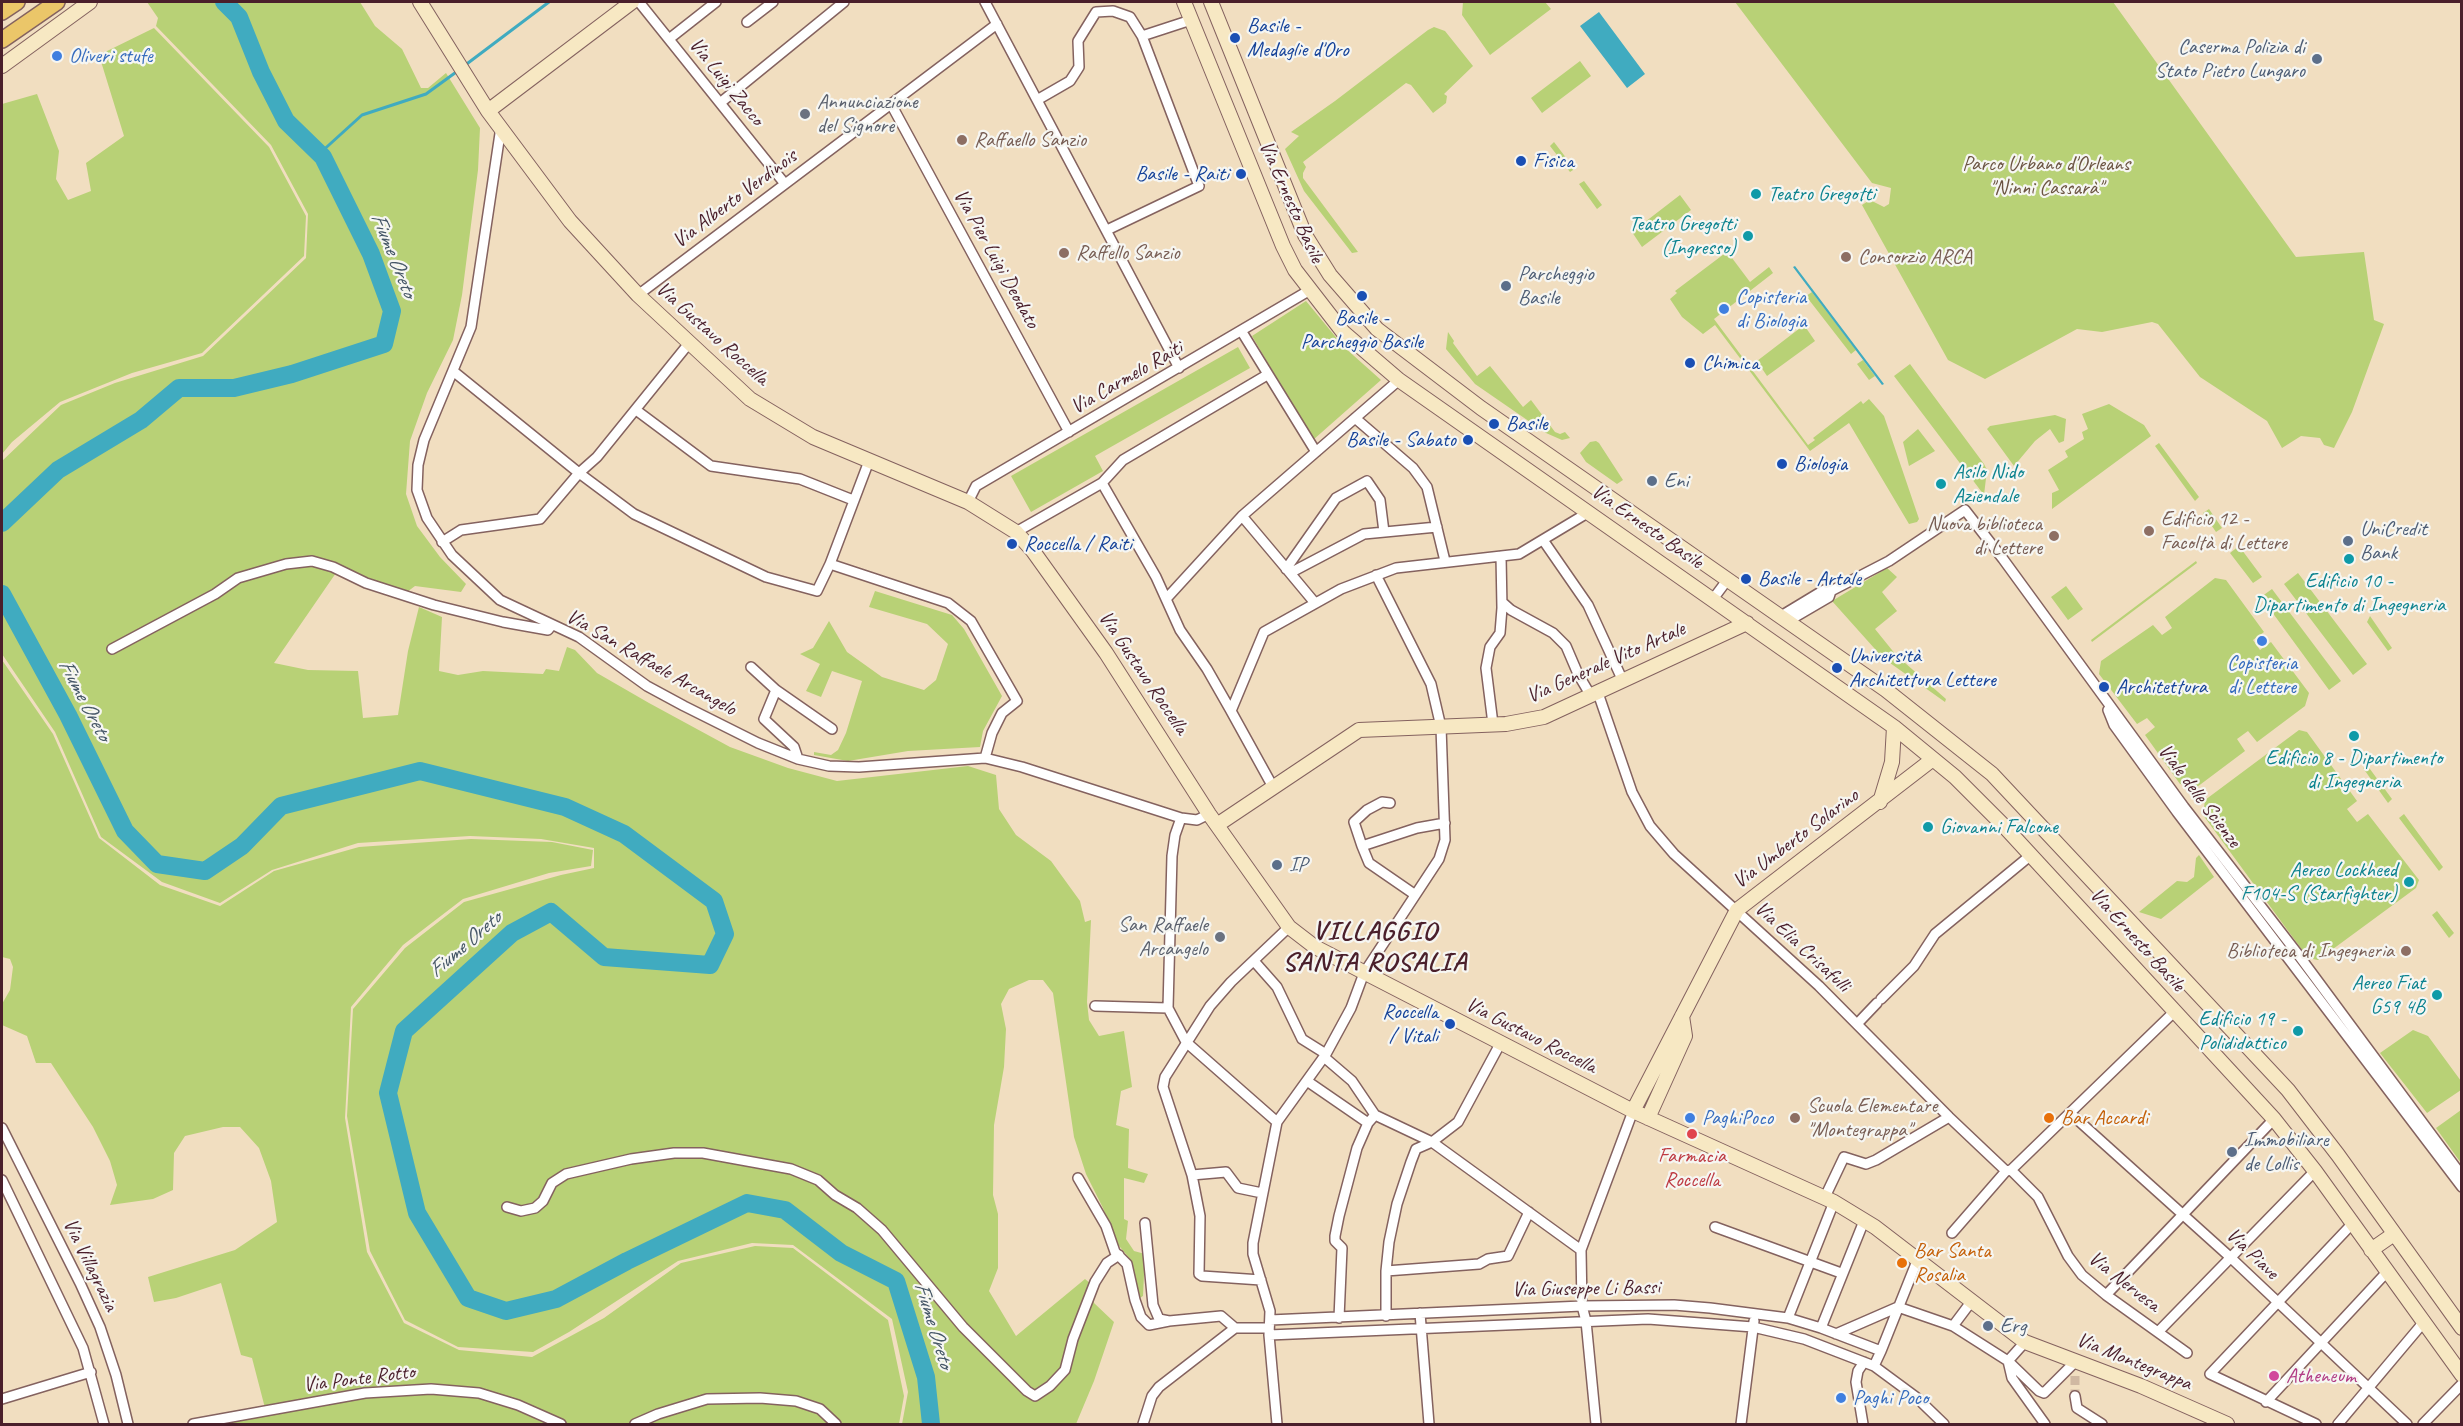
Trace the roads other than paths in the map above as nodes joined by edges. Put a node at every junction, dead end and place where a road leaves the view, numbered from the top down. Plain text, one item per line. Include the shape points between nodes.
1 (17, 2) edge
2 (57, 2) edge
3 (80, 2) edge
4 (90, 2) edge
5 (420, 2) edge
6 (632, 2) edge
7 (639, 2) edge
8 (716, 2) edge
9 (773, 2) edge
10 (985, 2) edge
11 (1184, 2) edge
12 (1211, 2) edge
13 (839, 3) edge
14 (2, 12) edge
15 (1191, 20) junction
16 (62, 21) junction
17 (747, 22) dead end
18 (997, 24) junction
19 (1142, 36) junction
20 (669, 39) junction
21 (2, 40) edge
22 (2, 66) edge
23 (1037, 100) junction
24 (720, 103) junction
25 (891, 104) junction
26 (488, 111) junction
27 (501, 127) junction
28 (785, 184) junction
29 (1107, 230) junction
30 (1310, 290) junction
31 (638, 295) junction
32 (1242, 332) junction
33 (690, 342) junction
34 (1179, 368) junction
35 (453, 370) junction
36 (1268, 375) junction
37 (1399, 380) junction
38 (1482, 408) junction
39 (636, 410) junction
40 (1355, 418) junction
41 (1467, 429) junction
42 (1069, 432) junction
43 (1316, 452) junction
44 (869, 461) junction
45 (579, 473) junction
46 (1102, 483) junction
47 (853, 500) junction
48 (968, 502) junction
49 (1590, 512) junction
50 (1242, 516) junction
51 (1437, 527) junction
52 (1016, 532) junction
53 (1384, 532) junction
54 (1543, 540) junction
55 (442, 542) junction
56 (1501, 556) junction
57 (1445, 561) junction
58 (830, 564) junction
59 (1288, 571) junction
60 (1376, 575) junction
61 (1728, 579) junction
62 (1166, 599) junction
63 (1713, 599) junction
64 (1502, 602) junction
65 (1315, 603) junction
66 (1784, 618) junction
67 (1747, 623) junction
68 (552, 626) junction
69 (112, 649) dead end
70 (751, 667) dead end
71 (1622, 680) junction
72 (776, 690) junction
73 (1594, 694) junction
74 (1231, 711) junction
75 (1493, 724) junction
76 (1441, 727) junction
77 (1894, 727) junction
78 (832, 729) dead end
79 (985, 758) junction
80 (798, 759) junction
81 (1933, 759) junction
82 (1272, 787) junction
83 (1880, 802) junction
84 (1390, 803) dead end
85 (1181, 818) junction
86 (1213, 820) junction
87 (1445, 823) junction
88 (1362, 846) junction
89 (2031, 855) junction
90 (2233, 876) dead end
91 (1414, 894) junction
92 (1737, 910) junction
93 (2262, 917) junction
94 (1289, 927) junction
95 (1254, 961) junction
96 (2304, 970) dead end
97 (1364, 973) junction
98 (1095, 1006) dead end
99 (1168, 1008) junction
100 (2174, 1012) junction
101 (1682, 1016) junction
102 (1857, 1024) junction
103 (1186, 1042) junction
104 (1500, 1044) junction
105 (2367, 1047) junction
106 (1325, 1056) junction
107 (2366, 1059) junction
108 (1307, 1081) junction
109 (1633, 1111) junction
110 (2070, 1113) junction
111 (1375, 1115) junction
112 (1949, 1117) junction
113 (1648, 1118) junction
114 (2274, 1119) junction
115 (1277, 1122) junction
116 (1368, 1123) junction
117 (2, 1128) edge
118 (2419, 1133) junction
119 (1432, 1142) junction
120 (2009, 1171) junction
121 (2315, 1171) junction
122 (2460, 1174) edge
123 (1192, 1175) junction
124 (1078, 1178) dead end
125 (2, 1180) edge
126 (2462, 1187) edge
127 (1262, 1193) junction
128 (1829, 1199) junction
129 (507, 1207) dead end
130 (1529, 1212) junction
131 (2183, 1214) junction
132 (1863, 1221) junction
133 (1145, 1224) dead end
134 (2352, 1224) junction
135 (1715, 1227) dead end
136 (1952, 1233) dead end
137 (2394, 1234) junction
138 (1581, 1250) junction
139 (2371, 1250) junction
140 (1119, 1255) junction
141 (2230, 1257) junction
142 (1809, 1261) junction
143 (1917, 1261) junction
144 (1386, 1271) junction
145 (1841, 1273) junction
146 (2386, 1273) junction
147 (1262, 1280) junction
148 (2106, 1296) junction
149 (1971, 1302) junction
150 (2277, 1302) junction
151 (1582, 1306) junction
152 (1898, 1307) junction
153 (1420, 1313) junction
154 (1755, 1313) junction
155 (1386, 1316) junction
156 (1339, 1318) junction
157 (1788, 1318) junction
158 (1169, 1321) junction
159 (1586, 1321) junction
160 (2423, 1323) junction
161 (1953, 1326) junction
162 (1753, 1327) junction
163 (1235, 1328) junction
164 (1269, 1328) junction
165 (1821, 1328) junction
166 (2462, 1328) edge
167 (1420, 1329) junction
168 (2159, 1331) junction
169 (1836, 1334) junction
170 (2025, 1342) junction
171 (2321, 1342) junction
172 (1881, 1351) junction
173 (2187, 1353) dead end
174 (2008, 1361) junction
175 (1864, 1362) junction
176 (2073, 1362) junction
177 (1874, 1366) junction
178 (91, 1372) junction
179 (2462, 1375) edge
180 (2075, 1376) tunnel mouth
181 (2462, 1384) edge
182 (2368, 1388) junction
183 (2075, 1396) tunnel mouth
184 (2, 1399) edge
185 (2266, 1402) junction
186 (104, 1425) edge
187 (128, 1425) edge
188 (193, 1425) edge
189 (561, 1425) edge
190 (634, 1425) edge
191 (836, 1425) edge
192 (1143, 1425) edge
193 (1277, 1425) edge
194 (1429, 1425) edge
195 (1596, 1425) edge
196 (1741, 1425) edge
197 (1863, 1425) edge
198 (1944, 1425) edge
199 (2046, 1425) edge
200 (2102, 1425) edge
201 (2227, 1425) edge
202 (2316, 1425) edge
203 (2338, 1425) edge
204 (2407, 1425) edge
205 (2423, 1425) edge

1 - 14 main road
2 - 21 main road
3 - 16 street
4 - 16 street
5 - 26 street, Via Gustavo Roccella
6 - 26 street
7 - 20 street, Via Luigi Zacco
8 - 20 street
9 - 17 street
10 - 18 street
11 - 15 street, Via Ernesto Basile
12 - 38 street, Via Ernesto Basile via 1317,257 1377,329
13 - 24 street
15 - 19 street
15 - 30 street, Via Ernesto Basile via 1282,246
16 - 22 street
18 - 23 street
18 - 25 street, Via Alberto Verdinois
19 - 23 street via 1130,18 1113,11 1096,12 1078,41 1079,67 1070,81
19 - 29 street via 1199,186
20 - 24 street, Via Luigi Zacco
23 - 29 street
24 - 28 street, Via Luigi Zacco
25 - 28 street, Via Alberto Verdinois
25 - 42 street, Via Pier Luigi Deodato
26 - 27 street, Via Gustavo Roccella
27 - 31 street, Via Gustavo Roccella via 570,221
27 - 35 street, Via San Raffaele Arcangelo via 471,327
28 - 31 street, Via Alberto Verdinois
29 - 34 street
30 - 32 street, Via Carmelo Raiti
30 - 37 street, Via Ernesto Basile via 1343,332
31 - 33 street, Via Gustavo Roccella
32 - 34 street, Via Carmelo Raiti
32 - 36 street
33 - 39 street
33 - 44 street, Via Gustavo Roccella via 750,399 813,437
34 - 42 street, Via Carmelo Raiti
35 - 45 street
35 - 55 street, Via San Raffaele Arcangelo via 424,440 418,465 417,490 427,518
36 - 43 street
36 - 46 street via 1123,460
37 - 40 street
37 - 41 street, Via Ernesto Basile
38 - 41 street
38 - 61 street, Via Ernesto Basile
39 - 45 street
39 - 47 street via 711,466 800,479
40 - 43 street
40 - 51 street via 1413,468 1427,487
41 - 49 street, Via Ernesto Basile
42 - 48 street, Via Carmelo Raiti via 976,486
43 - 50 street
44 - 47 street
44 - 48 street, Via Gustavo Roccella
45 - 55 street via 540,519 461,530
45 - 58 street via 634,514 766,577 817,591
46 - 52 street
46 - 62 street
47 - 58 street
48 - 52 street, Via Gustavo Roccella
49 - 54 street
49 - 63 street, Via Ernesto Basile
50 - 59 street
50 - 62 street
51 - 53 street
51 - 57 street
52 - 86 street, Via Gustavo Roccella via 1106,653
53 - 59 street via 1364,534
53 - 59 street via 1380,500 1367,481 1336,498
54 - 56 street via 1519,554
54 - 71 street via 1588,605
55 - 68 street, Via San Raffaele Arcangelo via 500,600
56 - 57 street
56 - 64 street
57 - 60 street
58 - 79 street via 948,603 970,621 1017,701 1002,713
59 - 65 street
60 - 65 street
60 - 76 street via 1431,684
61 - 63 street, Via Ernesto Basile
61 - 66 street, Via Ernesto Basile
62 - 74 street via 1179,630
63 - 67 street, Via Ernesto Basile
64 - 73 street, Via Elia Crisafulli via 1553,633 1566,646 1578,674
64 - 75 street via 1500,633 1490,647 1486,668
65 - 74 street via 1264,632
66 - 93 street, Viale delle Scienze via 1888,561 1965,510
66 - 137 street, Via Ernesto Basile via 1886,690 2000,782 2288,1090
67 - 71 street, Via Generale Vito Artale
67 - 77 street, Via Ernesto Basile
68 - 69 street via 548,630 503,622 434,605 312,561 238,578
68 - 80 street, Via San Raffaele Arcangelo via 579,637 647,686 758,743
70 - 72 street
71 - 73 street, Via Generale Vito Artale
72 - 78 street
72 - 80 street via 764,719 794,747
73 - 75 street, Via Generale Vito Artale via 1544,717
73 - 92 street, Via Elia Crisafulli via 1632,792 1650,826 1674,854
74 - 82 street
75 - 76 street, Via Generale Vito Artale
76 - 82 street, Via Generale Vito Artale via 1359,730
76 - 87 street
77 - 81 street, Via Ernesto Basile
77 - 83 street, Via Umberto Solarino via 1892,762
79 - 80 street, Via San Raffaele Arcangelo via 860,767
79 - 85 street, Via San Raffaele Arcangelo
81 - 83 street, Via Umberto Solarino
81 - 89 street, Via Ernesto Basile
82 - 86 street, Via Generale Vito Artale
83 - 92 street, Via Umberto Solarino
84 - 88 street via 1382,802 1354,822
85 - 86 street
85 - 99 street via 1172,856
86 - 94 street, Via Gustavo Roccella
87 - 88 street
87 - 91 street via 1439,859
88 - 91 street via 1369,863
89 - 100 street, Via Ernesto Basile
89 - 102 street via 1935,934 1914,966
90 - 93 street
91 - 97 street
92 - 101 street
92 - 102 street, Via Elia Crisafulli
93 - 96 street, Viale delle Scienze
93 - 105 street, Viale delle Scienze
93 - 107 street, Viale delle Scienze
94 - 95 street
94 - 97 street, Via Gustavo Roccella via 1315,947
95 - 103 street via 1210,1006
95 - 106 street via 1276,987 1302,1039
97 - 104 street, Via Gustavo Roccella
97 - 106 street via 1351,1008
98 - 99 street
99 - 103 street
100 - 110 street
100 - 114 street, Via Ernesto Basile
101 - 109 street
101 - 113 street via 1685,1036
102 - 112 street, Via Elia Crisafulli
103 - 115 street
103 - 123 street via 1163,1087
104 - 109 street, Via Gustavo Roccella
104 - 119 street via 1458,1122
105 - 107 street
105 - 122 street, Viale delle Scienze
106 - 108 street
106 - 111 street via 1352,1081
107 - 118 street, Viale delle Scienze
108 - 115 street
108 - 116 street
109 - 113 street, Via Gustavo Roccella
109 - 138 street
110 - 120 street
110 - 131 street, Via Piave
111 - 116 street
111 - 119 street
112 - 120 street, Via Elia Crisafulli
112 - 128 street via 1866,1164 1844,1157
113 - 128 street, Via Gustavo Roccella
114 - 121 street, Via Ernesto Basile
114 - 131 street
115 - 127 street
116 - 156 street via 1344,1190 1336,1231 1335,1241 1342,1248
117 - 187 street, Via Villagrazia via 100,1327
118 - 122 street, Viale delle Scienze via 2425,1133
118 - 126 street, Viale delle Scienze
119 - 130 street
119 - 144 street via 1416,1149 1406,1176 1397,1204
120 - 136 street
120 - 148 street, Via Nervesa via 2038,1197 2073,1266
121 - 134 street, Via Ernesto Basile
121 - 141 street
123 - 127 street via 1226,1172 1238,1188
123 - 147 street via 1200,1216 1199,1274
124 - 140 street
125 - 178 street, Via Villagrazia
127 - 147 street via 1253,1243
128 - 132 street, Via Gustavo Roccella
128 - 142 street
129 - 140 street via 521,1211 535,1208 543,1202 552,1183 566,1174 674,1153 703,1153 791,1169 818,1180 882,1230 963,1327 1035,1396 1065,1370 1095,1282 1107,1263
130 - 138 street
130 - 144 street via 1508,1256 1479,1263
131 - 141 street, Via Piave
131 - 148 street
132 - 143 street, Via Gustavo Roccella
132 - 145 street
133 - 158 street via 1153,1305 1159,1318
134 - 139 street, Via Ernesto Basile
134 - 150 street
135 - 142 street
137 - 139 street
137 - 166 street, Via Ernesto Basile
138 - 151 street
139 - 146 street, Via Ernesto Basile
140 - 158 street via 1127,1264 1141,1317 1149,1325
141 - 150 street, Via Piave
141 - 168 street
142 - 145 street
142 - 157 street
143 - 149 street, Via Gustavo Roccella
143 - 152 street
144 - 155 street
145 - 165 street
146 - 160 street, Via Ernesto Basile
146 - 171 street
147 - 164 street via 1270,1311
148 - 168 street, Via Nervesa
149 - 161 street
149 - 170 street, Via Montegrappa
150 - 171 street, Via Piave
150 - 185 street via 2210,1374
151 - 153 street, Via Giuseppe Li Bassi
151 - 154 street, Via Giuseppe Li Bassi via 1674,1305
151 - 159 street
152 - 161 street
152 - 169 street
152 - 172 street
153 - 155 street, Via Giuseppe Li Bassi
153 - 167 street
154 - 157 street, Via Giuseppe Li Bassi
154 - 162 street
155 - 156 street, Via Giuseppe Li Bassi
156 - 164 street, Via Giuseppe Li Bassi
157 - 165 street, Via Giuseppe Li Bassi
158 - 163 street via 1221,1316
159 - 162 street, Via Giuseppe Li Bassi via 1648,1318
159 - 167 street, Via Giuseppe Li Bassi
159 - 195 street
160 - 179 street, Via Ernesto Basile
160 - 182 street
161 - 174 street
162 - 175 street, Via Giuseppe Li Bassi via 1804,1339
162 - 196 street
163 - 164 street, Via Giuseppe Li Bassi
163 - 192 street via 1159,1387
164 - 167 street, Via Giuseppe Li Bassi
164 - 193 street
165 - 169 street, Via Giuseppe Li Bassi
167 - 194 street
168 - 173 street, Via Nervesa
169 - 172 street, Via Giuseppe Li Bassi
170 - 174 street
170 - 176 street, Via Montegrappa
171 - 182 street, Via Piave
171 - 185 street
172 - 177 street
174 - 176 street via 2044,1393
174 - 199 street via 2012,1378
175 - 177 street, Via Giuseppe Li Bassi
175 - 197 street via 1856,1382
176 - 180 street
176 - 201 street, Via Montegrappa via 2140,1386
177 - 198 street, Via Giuseppe Li Bassi via 1916,1397
178 - 184 street
178 - 186 street, Via Villagrazia
181 - 205 street
182 - 203 street
182 - 204 street, Via Piave
183 - 200 street via 2077,1408
185 - 202 street
188 - 189 street, Via Ponte Rotto via 365,1393 431,1389 479,1393
190 - 191 street via 707,1399 760,1398 796,1401 820,1409

